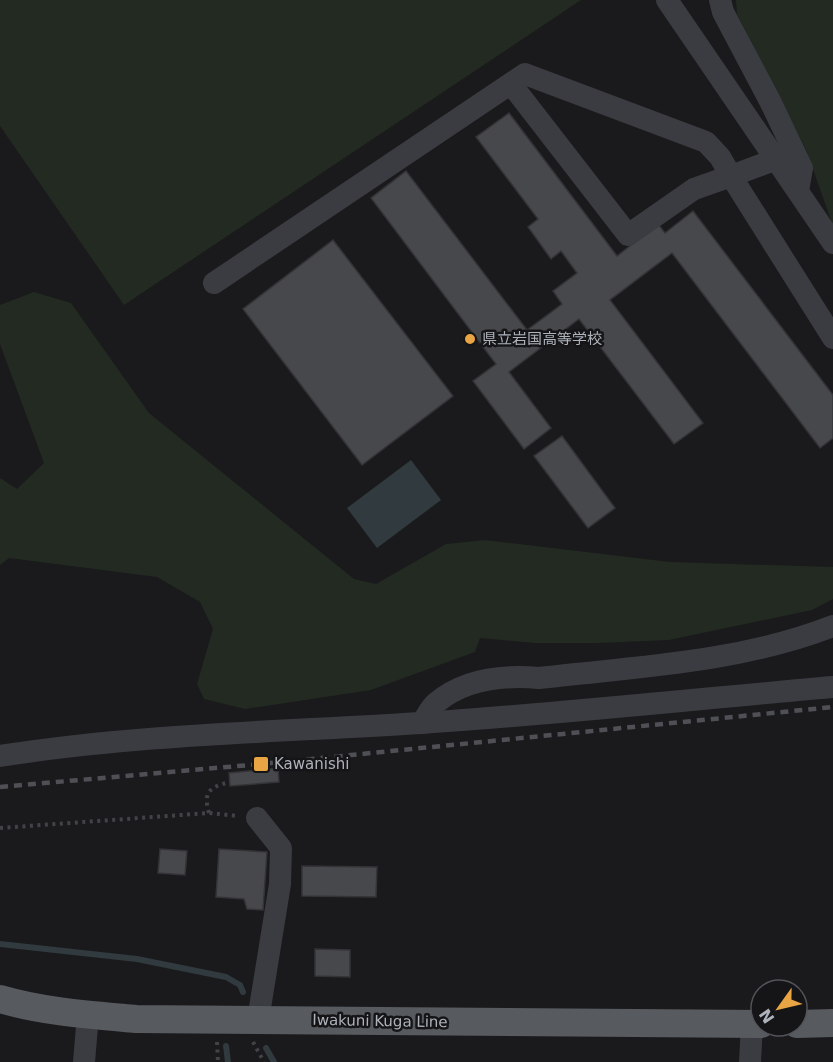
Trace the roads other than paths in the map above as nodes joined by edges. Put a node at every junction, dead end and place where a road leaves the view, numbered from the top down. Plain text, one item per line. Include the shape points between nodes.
1 (667, 0) edge
2 (720, 0) edge
3 (510, 84) junction
4 (777, 159) junction
5 (731, 176) junction
6 (798, 191) junction
7 (833, 243) edge
8 (214, 283) dead end
9 (833, 338) edge
10 (833, 626) edge
11 (833, 687) edge
12 (422, 723) junction
13 (0, 756) edge
14 (257, 818) road end
15 (0, 999) edge
16 (88, 1015) junction
17 (833, 1023) edge
18 (749, 1024) edge
19 (809, 1024) edge
20 (255, 1029) junction
21 (754, 1038) edge
22 (84, 1062) edge
23 (750, 1062) edge

1 - 4 street
2 - 6 street via 802,168
3 - 5 street via 525,74 706,142
3 - 5 street via 628,235 694,189
3 - 8 street
4 - 5 street
4 - 6 street
5 - 9 street
6 - 7 street
10 - 12 street via 723,656 467,684 435,704
11 - 12 street
12 - 13 street via 164,737
14 - 20 street via 281,848 280,884
15 - 16 main road, Iwakuni Kuga Line
16 - 20 main road, Iwakuni Kuga Line
16 - 22 street
17 - 19 main road
18 - 20 main road, Iwakuni Kuga Line
21 - 23 street

